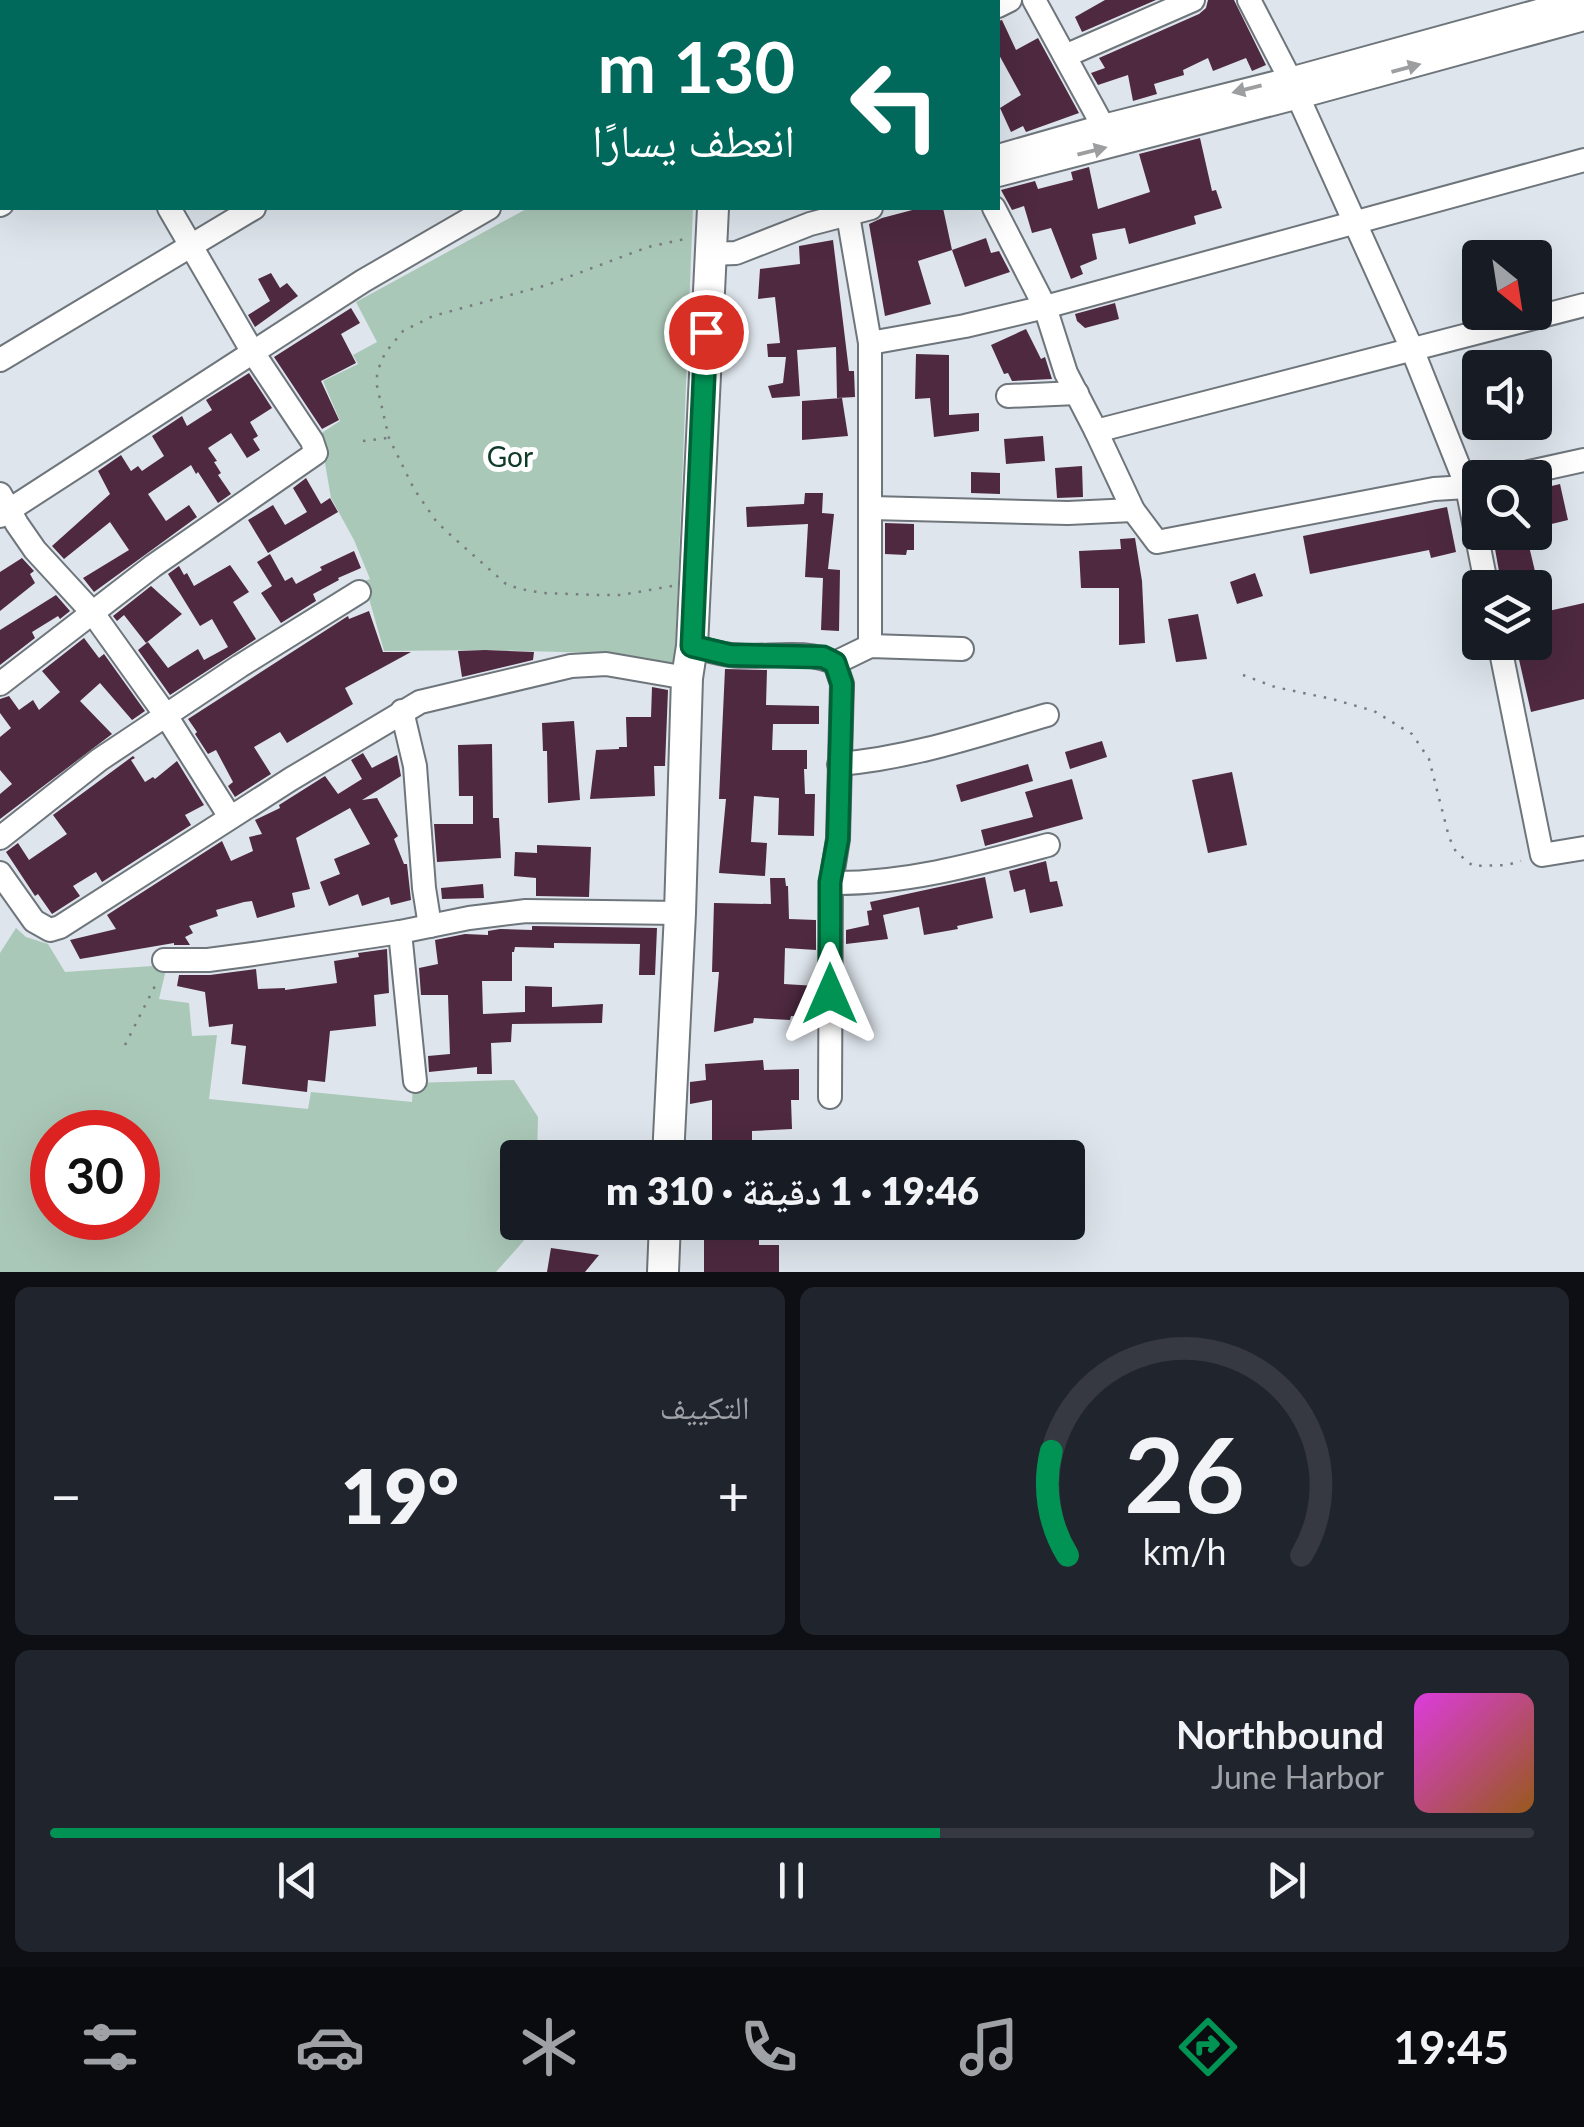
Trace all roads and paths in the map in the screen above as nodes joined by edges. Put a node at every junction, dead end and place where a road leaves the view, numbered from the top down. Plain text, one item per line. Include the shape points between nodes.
1 (1034, 0) edge
2 (1193, 0) edge
3 (1248, 0) edge
4 (1578, 0) edge
5 (1584, 19) edge
6 (1065, 56) junction
7 (1294, 88) junction
8 (1103, 126) junction
9 (1000, 155) edge
10 (1584, 160) edge
11 (1000, 174) edge
12 (170, 210) edge
13 (250, 210) edge
14 (476, 210) edge
15 (711, 210) edge
16 (995, 210) edge
17 (859, 211) edge
18 (1355, 222) junction
19 (191, 244) junction
20 (701, 246) junction
21 (1584, 306) edge
22 (1045, 307) junction
23 (870, 343) junction
24 (1412, 349) junction
25 (252, 352) junction
26 (0, 360) edge
27 (1076, 394) junction
28 (1008, 396) dead end
29 (1096, 431) junction
30 (389, 438) junction
31 (363, 441) dead end
32 (1463, 460) edge
33 (1584, 460) edge
34 (1552, 467) edge
35 (1462, 486) edge
36 (4, 507) edge
37 (871, 508) junction
38 (1133, 510) junction
39 (678, 585) dead end
40 (360, 592) dead end
41 (92, 612) junction
42 (692, 646) junction
43 (870, 646) junction
44 (962, 649) dead end
45 (1502, 660) edge
46 (835, 663) junction
47 (1243, 675) dead end
48 (687, 678) junction
49 (0, 684) edge
50 (402, 711) junction
51 (166, 714) junction
52 (1047, 715) dead end
53 (839, 764) junction
54 (230, 817) junction
55 (0, 838) edge
56 (1048, 845) dead end
57 (1584, 848) edge
58 (1542, 856) junction
59 (0, 873) edge
60 (830, 882) junction
61 (680, 914) junction
62 (430, 926) junction
63 (400, 932) junction
64 (164, 960) joint
65 (125, 1045) dead end
66 (415, 1081) dead end
67 (830, 1097) dead end
68 (669, 1140) edge
69 (664, 1240) edge
70 (663, 1272) edge

1 - 6 street
2 - 6 street
3 - 7 street
4 - 7 street
7 -> 5 street
6 - 8 street
7 -> 8 street
11 -> 7 street
7 - 18 street
8 - 9 street
10 - 18 street
12 - 19 street
13 - 19 street
14 - 25 street
15 - 20 main road
16 - 22 street
17 - 20 street via 736,253
17 - 23 street
18 - 22 street
18 - 24 street
19 - 25 street
19 - 26 street
20 - 30 path via 678,240 648,247 403,331 377,372
20 - 42 main road
21 - 24 street
22 - 23 street
22 - 27 street
23 - 37 street
24 - 29 street
24 - 32 street
25 - 36 street
25 - 41 street via 315,446 314,456
27 - 28 street
27 - 29 street
29 - 38 street
30 - 31 path
30 - 39 path via 436,521 506,584 597,595
33 - 34 street
35 - 38 street via 1157,542
36 - 41 street
37 - 38 street
37 - 43 street
40 - 51 street
41 - 49 street
41 - 51 street
42 - 46 street
42 - 48 main road
43 - 44 street
43 - 46 street
45 - 58 street
46 - 53 street via 842,684
47 - 58 path via 1374,712 1412,734 1429,758 1456,852 1474,866
48 - 50 street via 606,664 571,666
48 - 61 main road
50 - 54 street
50 - 62 street via 415,766
51 - 54 street
51 - 55 street
52 - 53 street via 934,748
53 - 60 street
54 - 59 street via 50,930 34,921
56 - 60 street via 900,878
57 - 58 street
60 - 67 street
61 - 62 street via 526,911
61 - 68 main road
62 - 63 street
63 - 64 street via 246,956
63 - 66 street
64 - 65 path
69 - 70 main road

